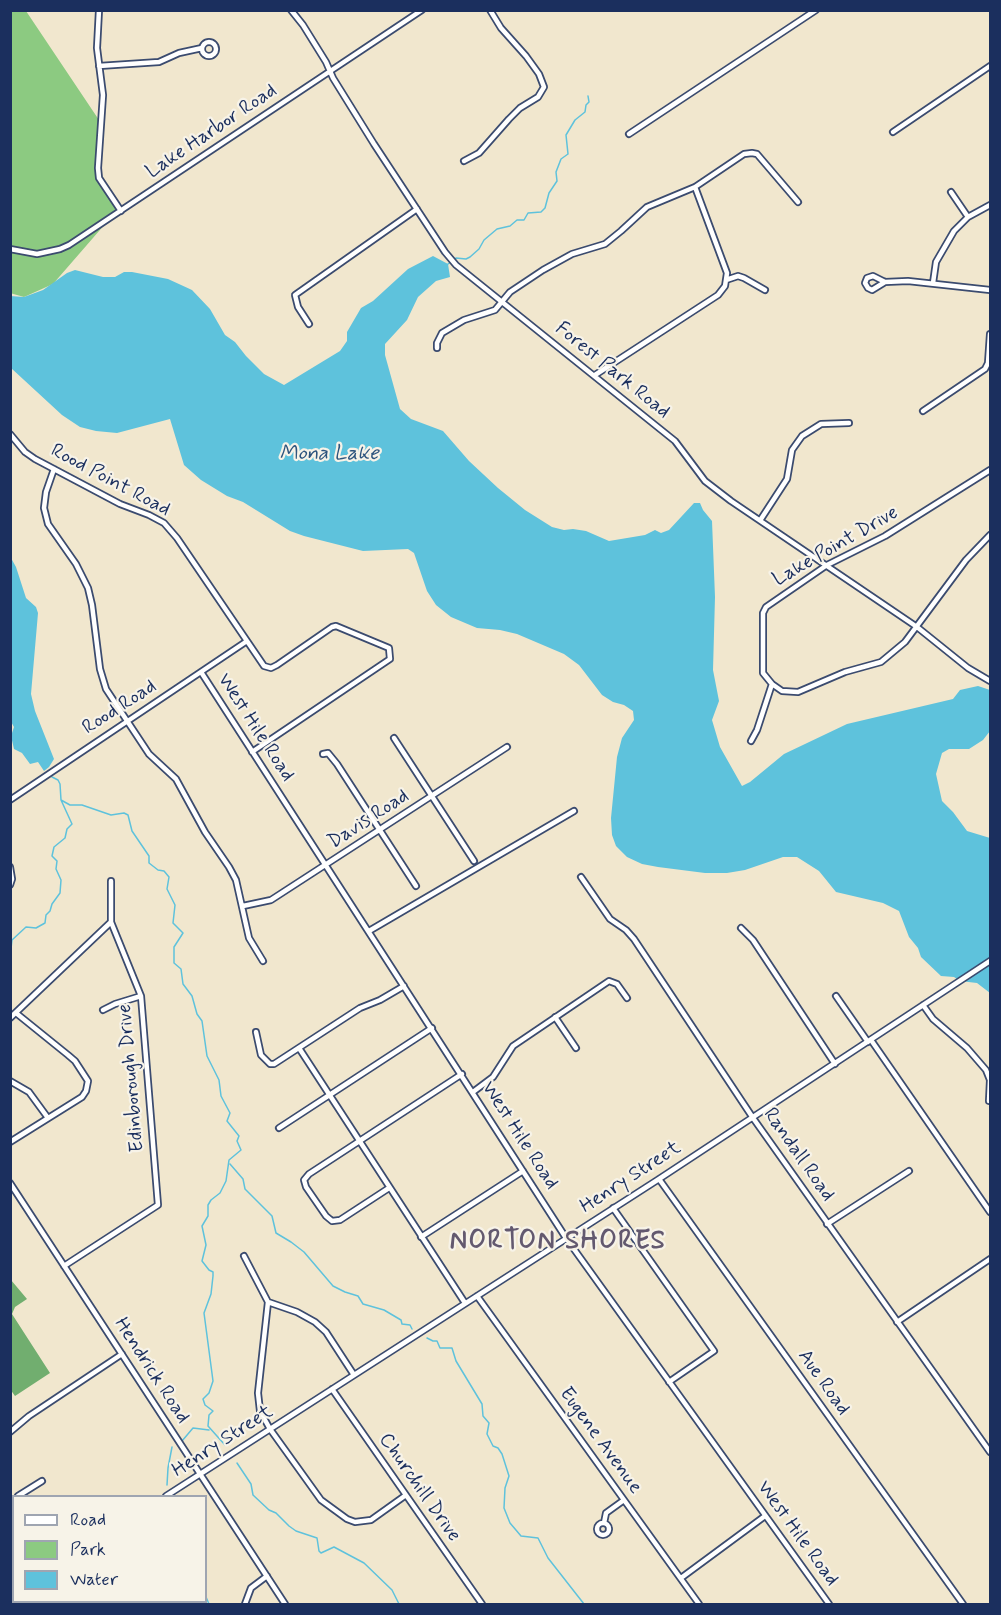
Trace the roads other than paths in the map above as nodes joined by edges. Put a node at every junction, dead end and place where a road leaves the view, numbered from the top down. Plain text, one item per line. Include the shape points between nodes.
1 (99, 10) edge
2 (291, 10) edge
3 (423, 10) edge
4 (490, 10) edge
5 (816, 10) edge
6 (202, 48) dead end
7 (99, 66) junction
8 (990, 66) edge
9 (329, 72) junction
10 (893, 132) dead end
11 (629, 134) dead end
12 (464, 161) dead end
13 (694, 187) junction
14 (951, 192) dead end
15 (798, 202) dead end
16 (990, 205) edge
17 (417, 209) junction
18 (121, 211) junction
19 (968, 217) junction
20 (10, 249) edge
21 (726, 280) junction
22 (885, 282) dead end
23 (933, 283) junction
24 (765, 290) dead end
25 (990, 290) edge
26 (503, 301) junction
27 (309, 324) dead end
28 (990, 334) edge
29 (437, 348) dead end
30 (595, 375) junction
31 (923, 411) dead end
32 (849, 423) dead end
33 (10, 434) edge
34 (54, 469) junction
35 (990, 470) edge
36 (761, 519) junction
37 (990, 535) edge
38 (827, 565) junction
39 (917, 627) junction
40 (247, 641) junction
41 (201, 672) junction
42 (990, 681) edge
43 (772, 684) junction
44 (126, 722) junction
45 (394, 738) dead end
46 (751, 741) dead end
47 (507, 747) dead end
48 (252, 752) junction
49 (323, 754) dead end
50 (432, 796) junction
51 (10, 801) edge
52 (574, 811) dead end
53 (379, 831) junction
54 (474, 861) dead end
55 (326, 866) junction
56 (10, 867) edge
57 (581, 877) dead end
58 (111, 881) dead end
59 (10, 885) edge
60 (416, 886) dead end
61 (243, 906) junction
62 (111, 922) junction
63 (741, 928) dead end
64 (369, 931) junction
65 (263, 961) dead end
66 (990, 961) edge
67 (404, 986) junction
68 (141, 996) junction
69 (836, 996) dead end
70 (627, 998) dead end
71 (923, 1005) junction
72 (103, 1010) dead end
73 (16, 1013) junction
74 (555, 1017) junction
75 (10, 1018) edge
76 (432, 1028) junction
77 (256, 1032) dead end
78 (869, 1041) junction
79 (299, 1048) junction
80 (576, 1048) dead end
81 (835, 1064) junction
82 (462, 1074) junction
83 (10, 1081) edge
84 (473, 1092) junction
85 (329, 1095) junction
86 (988, 1101) dead end
87 (48, 1118) junction
88 (753, 1118) junction
89 (279, 1128) dead end
90 (359, 1141) junction
91 (10, 1142) edge
92 (523, 1171) junction
93 (909, 1171) dead end
94 (659, 1179) junction
95 (10, 1183) edge
96 (389, 1188) junction
97 (613, 1208) junction
98 (990, 1212) edge
99 (827, 1224) junction
100 (421, 1236) junction
101 (566, 1238) junction
102 (244, 1256) dead end
103 (990, 1259) edge
104 (64, 1266) junction
105 (477, 1296) junction
106 (268, 1302) junction
107 (465, 1303) junction
108 (897, 1322) junction
109 (122, 1354) junction
110 (354, 1375) junction
111 (669, 1382) junction
112 (332, 1389) junction
113 (270, 1429) junction
114 (10, 1432) edge
115 (990, 1441) edge
116 (985, 1445) junction
117 (990, 1452) edge
118 (200, 1474) junction
119 (42, 1481) dead end
120 (21, 1495) edge
121 (169, 1495) edge
122 (406, 1495) junction
123 (624, 1500) junction
124 (765, 1516) junction
125 (604, 1523) dead end
126 (267, 1576) junction
127 (681, 1578) junction
128 (245, 1605) edge
129 (285, 1605) edge
130 (482, 1605) edge
131 (699, 1605) edge
132 (828, 1605) edge
133 (963, 1605) edge

1 - 7 street
2 - 9 street, Forest Park Road
3 - 9 street, Lake Harbor Road
4 - 12 street via 539,74 544,87 538,97 508,119 479,153
5 - 11 street
6 - 7 street via 159,62
7 - 18 street via 103,95 99,178
8 - 10 street
9 - 17 street, Forest Park Road
9 - 18 street, Lake Harbor Road
13 - 15 street via 744,154 752,153 758,154
13 - 21 street via 727,273
13 - 26 street via 647,207 605,244 552,264
14 - 19 street
16 - 19 street
17 - 26 street, Forest Park Road via 456,265
17 - 27 street via 295,295
18 - 20 street, Lake Harbor Road via 60,249 37,254
19 - 23 street via 942,250
21 - 24 street via 738,276
21 - 30 street via 718,295
22 - 23 street
23 - 25 street
26 - 29 street via 495,310 464,320 442,333
26 - 30 street, Forest Park Road
28 - 31 street via 985,369
30 - 36 street, Forest Park Road via 678,443 705,481
32 - 36 street via 821,424 802,436 792,450 787,479
33 - 34 street, Rood Point Road via 25,452
34 - 40 street, Rood Point Road via 164,523
34 - 44 street via 45,492 48,524 88,588 103,681
35 - 38 street, Lake Point Drive via 885,536
36 - 38 street, Forest Park Road
37 - 39 street via 942,590
38 - 39 street, Forest Park Road
38 - 43 street, Lake Point Drive via 766,607 762,668
39 - 42 street, Forest Park Road
39 - 43 street via 897,650 872,666 845,672 798,692 782,691
40 - 41 street, Rood Road
40 - 48 street, Rood Point Road via 264,666 271,668 336,626 389,648 390,654 390,659
41 - 44 street, Rood Road
41 - 48 street, West Hile Road
43 - 46 street
44 - 51 street, Rood Road
44 - 61 street via 149,754 176,779 236,880
45 - 50 street
47 - 50 street, Davis Road
48 - 55 street, West Hile Road
49 - 53 street via 328,753 337,764
50 - 53 street, Davis Road
50 - 54 street
52 - 64 street
53 - 55 street, Davis Road
53 - 60 street
55 - 61 street, Davis Road via 268,902
55 - 64 street, West Hile Road
56 - 59 street
57 - 88 street, Randall Road via 612,922 634,939
58 - 62 street, Edinborough Drive
61 - 65 street via 249,938
62 - 68 street, Edinborough Drive
62 - 73 street
63 - 81 street via 753,940
64 - 67 street, West Hile Road
66 - 71 street, Henry Street
67 - 76 street, West Hile Road
67 - 79 street via 360,1008
68 - 72 street
68 - 104 street, Edinborough Drive via 158,1205
69 - 78 street
70 - 74 street via 617,984 609,981
71 - 78 street, Henry Street
71 - 86 street via 986,1070 990,1080
73 - 75 street
73 - 87 street via 75,1061 88,1081 82,1097
74 - 80 street
74 - 84 street via 513,1046 493,1077
76 - 82 street, West Hile Road
76 - 85 street
77 - 79 street via 261,1055 270,1064
78 - 81 street, Henry Street
78 - 98 street
79 - 85 street
81 - 88 street, Henry Street
82 - 84 street, West Hile Road
82 - 90 street
83 - 87 street via 29,1092
84 - 92 street, West Hile Road
85 - 89 street
85 - 90 street
87 - 91 street
88 - 94 street, Henry Street
88 - 99 street, Randall Road
90 - 96 street
90 - 96 street via 309,1174 304,1180 306,1187 332,1221 340,1220
92 - 100 street
92 - 101 street, West Hile Road
93 - 99 street
94 - 97 street, Henry Street
94 - 133 street, Aue Road
95 - 104 street, Hendrick Road
96 - 100 street
97 - 101 street, Henry Street
97 - 111 street via 714,1351
99 - 108 street, Randall Road
100 - 107 street
101 - 105 street, Henry Street
101 - 111 street, West Hile Road
102 - 106 street
103 - 108 street
104 - 109 street, Hendrick Road
105 - 107 street, Henry Street
105 - 123 street, Eugene Avenue
106 - 110 street via 315,1322
106 - 113 street via 258,1392 260,1411
107 - 110 street, Henry Street
108 - 116 street, Randall Road
109 - 114 street
109 - 118 street, Hendrick Road
110 - 112 street, Henry Street
111 - 124 street, West Hile Road
112 - 113 street, Henry Street
112 - 122 street, Churchill Drive
113 - 118 street, Henry Street
113 - 122 street via 321,1500 347,1520 371,1520
115 - 116 street
116 - 117 street, Randall Road
118 - 121 street, Henry Street
118 - 126 street, Hendrick Road
119 - 120 street
122 - 130 street, Churchill Drive
123 - 125 street via 606,1513
123 - 127 street, Eugene Avenue
124 - 127 street
124 - 132 street, West Hile Road
126 - 128 street via 251,1588
126 - 129 street, Hendrick Road
127 - 131 street, Eugene Avenue

